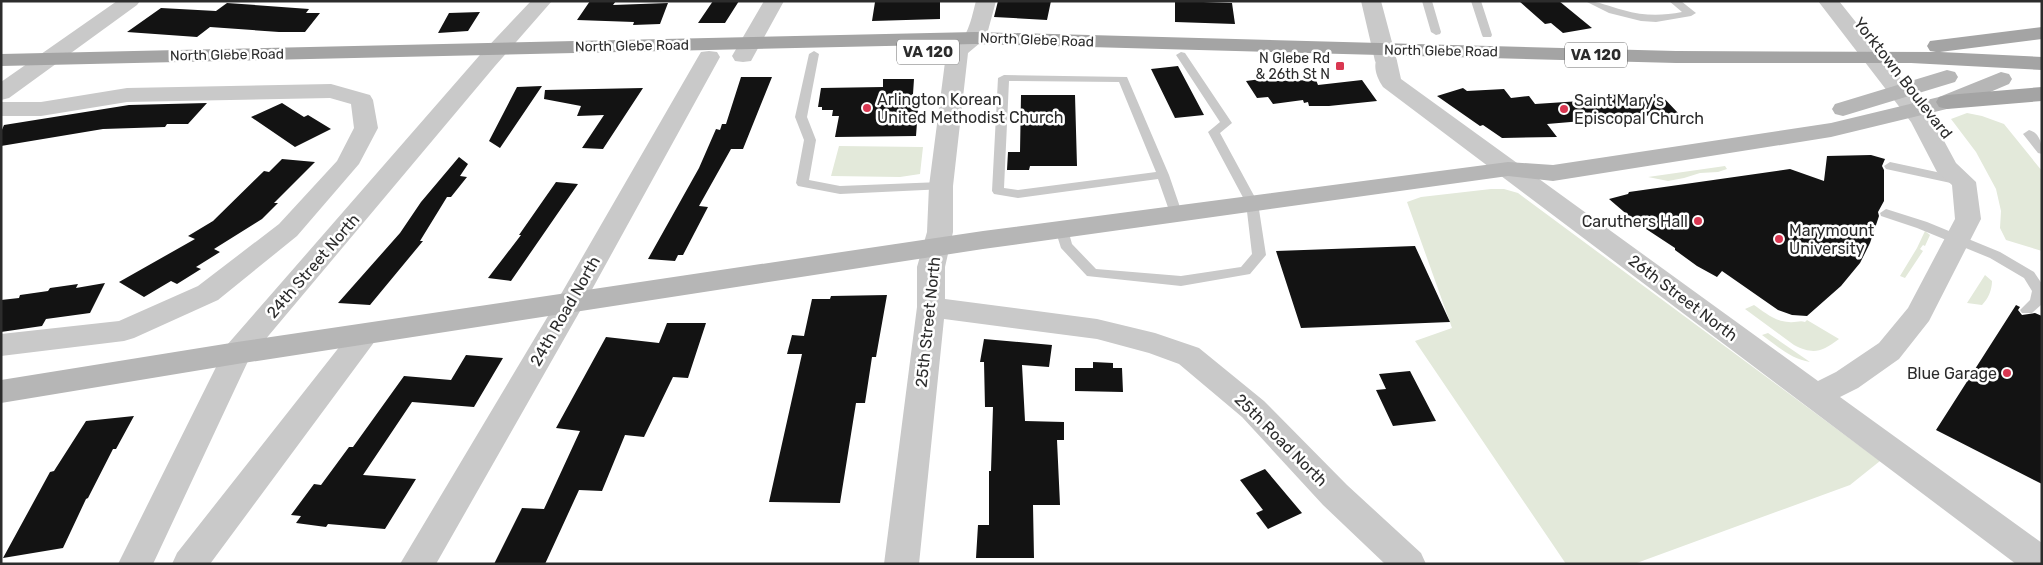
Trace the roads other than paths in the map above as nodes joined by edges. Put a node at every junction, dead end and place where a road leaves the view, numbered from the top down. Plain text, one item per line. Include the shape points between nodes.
1 (130, 1) edge
2 (542, 1) edge
3 (774, 1) edge
4 (986, 1) edge
5 (1371, 1) edge
6 (1427, 1) edge
7 (1476, 1) edge
8 (1590, 1) edge
9 (1674, 1) edge
10 (1828, 1) edge
11 (1842, 1) edge
12 (1436, 32) dead end
13 (2042, 33) edge
14 (1487, 35) dead end
15 (2042, 44) edge
16 (967, 45) junction
17 (747, 50) junction
18 (814, 54) junction
19 (1181, 54) junction
20 (493, 55) junction
21 (1384, 55) junction
22 (709, 57) junction
23 (1911, 57) junction
24 (1, 60) edge
25 (2042, 64) edge
26 (42, 65) junction
27 (1848, 65) junction
28 (1997, 71) junction
29 (1, 72) edge
30 (1936, 79) junction
31 (2042, 79) edge
32 (1, 93) edge
33 (2042, 94) edge
34 (1947, 102) junction
35 (1, 109) edge
36 (2042, 133) edge
37 (2042, 150) edge
38 (1890, 166) dead end
39 (1508, 169) junction
40 (1163, 175) junction
41 (1964, 182) junction
42 (941, 186) junction
43 (998, 192) joint
44 (320, 196) junction
45 (371, 198) junction
46 (1252, 203) junction
47 (1176, 213) junction
48 (1886, 213) dead end
49 (1062, 229) junction
50 (1960, 240) junction
51 (936, 248) junction
52 (570, 304) junction
53 (931, 306) junction
54 (2034, 309) dead end
55 (365, 334) junction
56 (1, 345) edge
57 (237, 353) junction
58 (1, 392) edge
59 (1816, 397) junction
60 (2042, 563) edge
61 (135, 564) edge
62 (188, 564) edge
63 (417, 564) edge
64 (901, 564) edge
65 (1409, 564) edge

1 - 26 street
2 - 20 street, 24th Street North
3 - 17 street
4 - 16 street, 25th Street North
5 - 21 street, 26th Street North
6 - 12 lane
7 - 14 lane
8 - 9 lane via 1614,12 1654,20 1691,13
10 - 41 street, Yorktown Boulevard via 1922,120 1946,167
11 - 41 street, Yorktown Boulevard via 1938,117 1970,171
13 - 23 main road via 1934,46
15 - 28 main road
16 - 17 main road, North Glebe Road / VA 120
16 - 18 main road, North Glebe Road / VA 120
16 - 19 main road, North Glebe Road / VA 120
16 - 21 main road, North Glebe Road / VA 120
16 - 42 street, 25th Street North via 955,69
17 - 18 main road, North Glebe Road / VA 120
17 - 20 main road, North Glebe Road / VA 120
17 - 22 main road, North Glebe Road / VA 120
18 - 42 lane via 801,116 810,140 802,183 840,190
19 - 21 main road, North Glebe Road / VA 120
19 - 46 lane via 1226,122 1214,132
20 - 22 main road, North Glebe Road / VA 120
20 - 26 main road, North Glebe Road / VA 120
20 - 45 street, 24th Street North
21 - 27 main road, North Glebe Road / VA 120
21 - 39 street, 26th Street North via 1391,82
22 - 52 street, 24th Road North
23 - 27 main road, North Glebe Road / VA 120
23 - 28 main road, North Glebe Road / VA 120
24 - 26 main road, North Glebe Road / VA 120
25 - 28 main road
26 - 29 main road, North Glebe Road / VA 120
26 - 32 street
27 - 30 main road, North Glebe Road / VA 120
28 - 30 main road, North Glebe Road / VA 120
28 - 31 main road, North Glebe Road / VA 120
28 - 34 main road
30 - 39 main road via 1861,105 1812,116 1532,159
33 - 34 main road
34 - 39 main road via 1832,130 1553,173
35 - 44 street via 41,109 127,95 331,91 362,100 366,128 347,164
36 - 37 lane via 2030,134
38 - 41 lane
39 - 46 main road
39 - 59 street, 26th Street North
40 - 43 lane via 1018,194
40 - 43 lane via 1123,79 1004,78
40 - 47 lane
41 - 50 street, Yorktown Boulevard via 1968,219
42 - 51 street, 25th Street North via 940,232
44 - 45 street
44 - 56 street via 288,230 208,293 124,331
45 - 57 street, 24th Street North
46 - 47 main road
46 - 49 lane via 1259,255 1245,271 1181,281 1092,273 1066,245
47 - 49 main road
48 - 50 lane
49 - 51 main road
50 - 54 lane via 2029,275 2039,291
50 - 59 street, Yorktown Boulevard via 1918,314 1889,351
51 - 52 main road
51 - 53 street, 25th Street North via 930,267
52 - 55 main road
52 - 63 street, 24th Road North
53 - 64 street, 25th Street North
53 - 65 street, 25th Road North via 1097,329 1190,356 1253,409 1334,495
55 - 57 main road
55 - 62 street
57 - 58 main road
57 - 61 street, 24th Street North
59 - 60 street, 26th Street North

